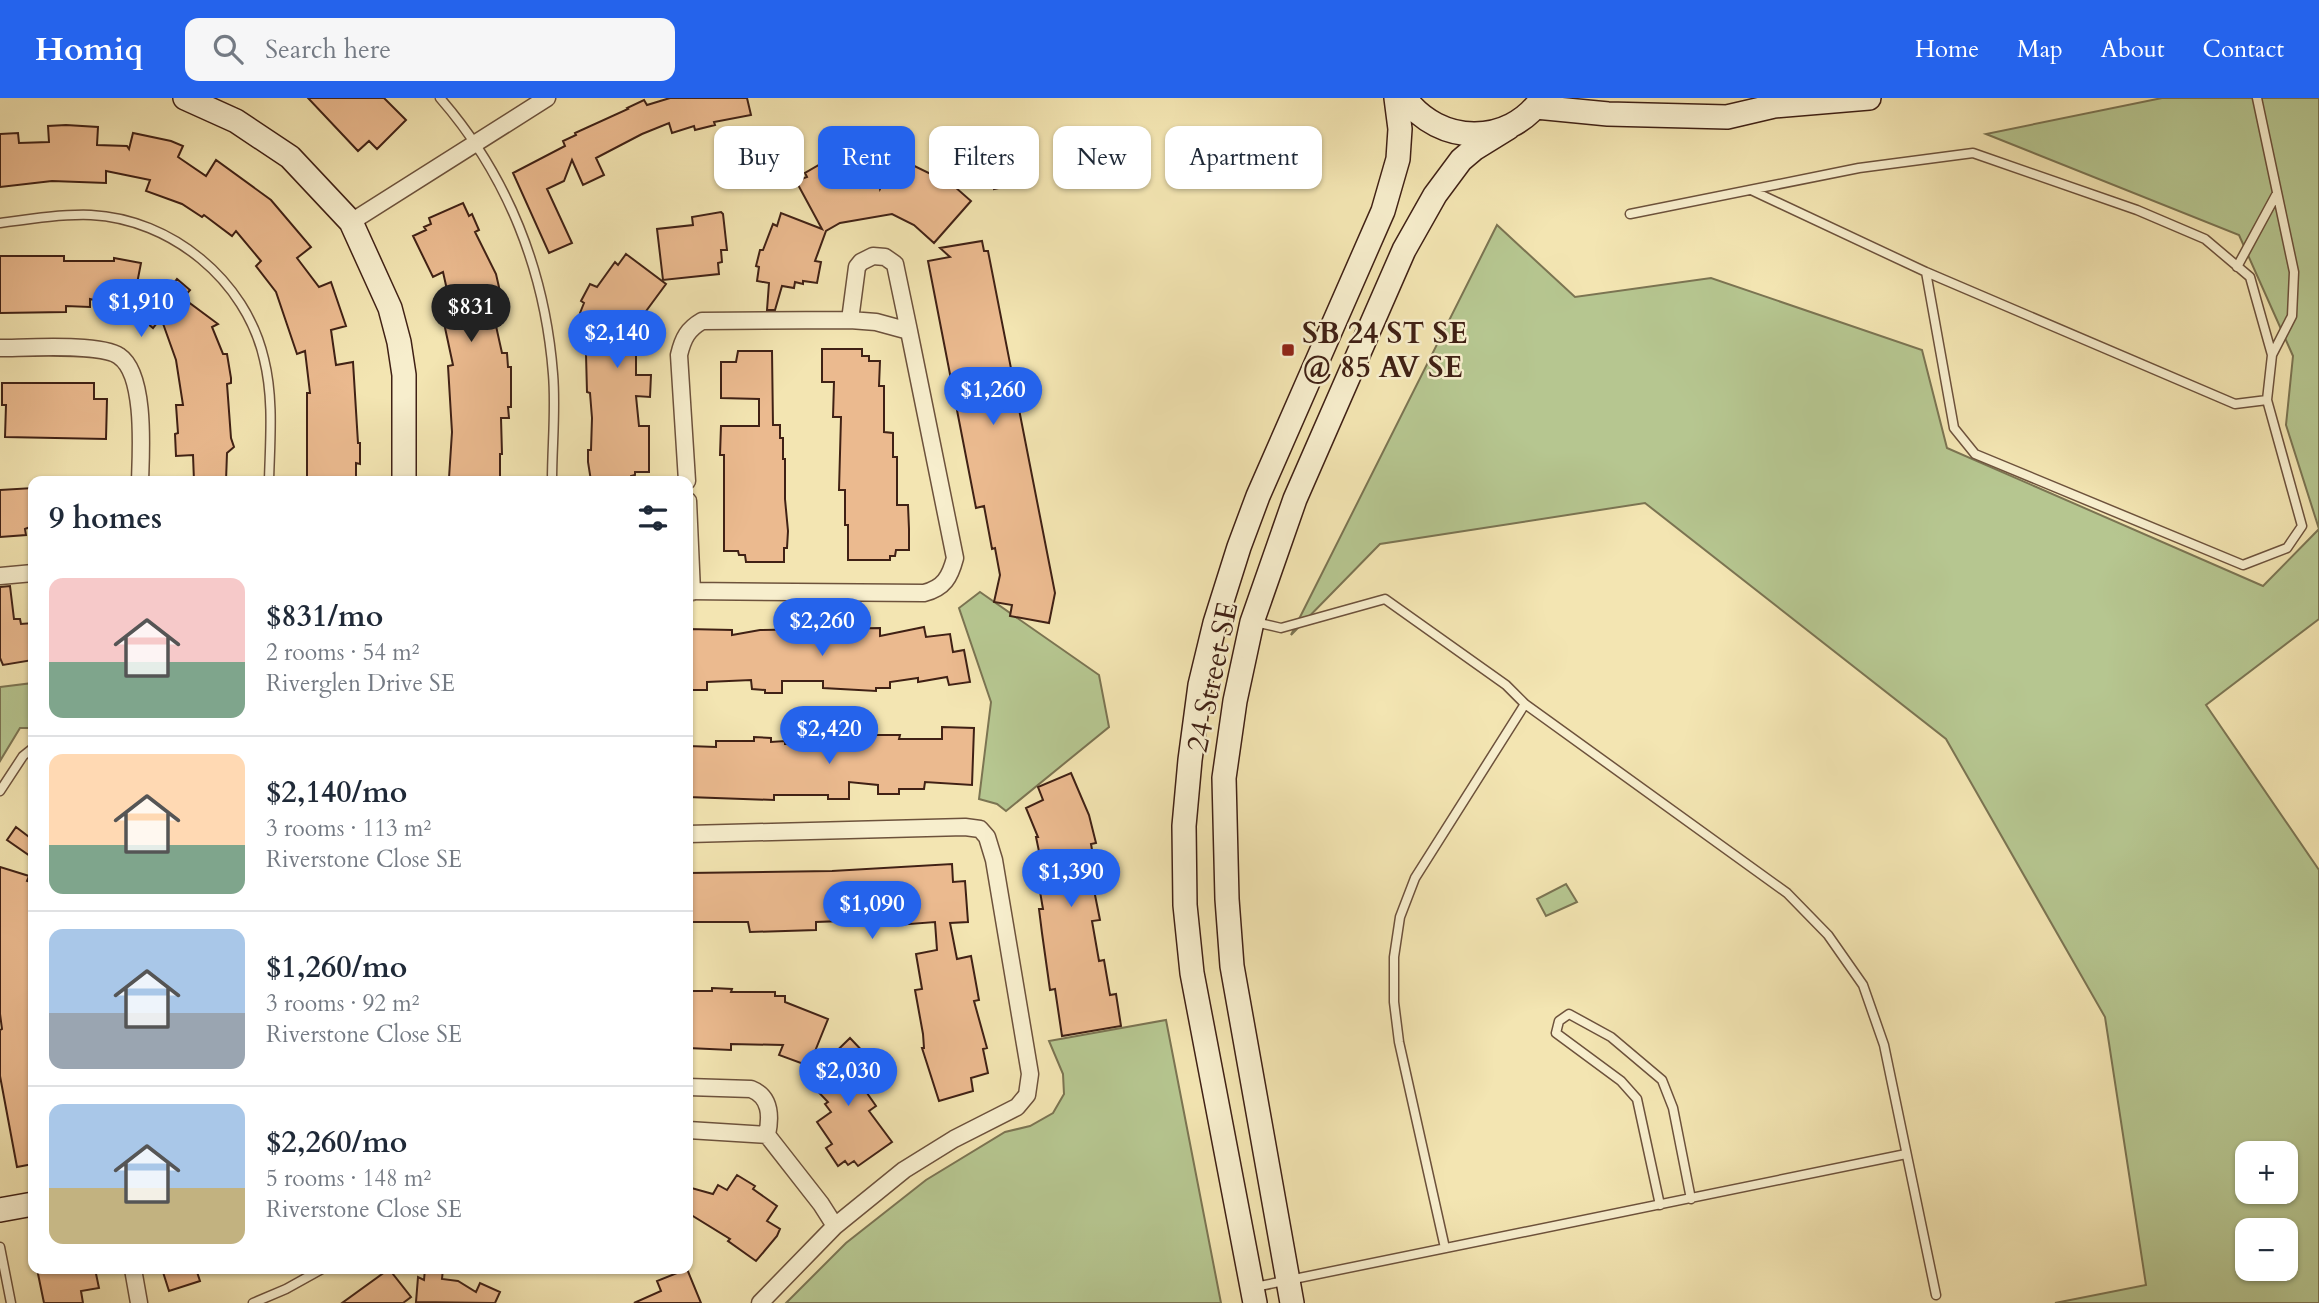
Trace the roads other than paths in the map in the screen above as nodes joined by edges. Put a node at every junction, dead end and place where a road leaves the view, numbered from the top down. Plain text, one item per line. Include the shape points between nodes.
1 (186, 98) edge
2 (440, 98) edge
3 (547, 98) edge
4 (1396, 98) edge
5 (1405, 98) edge
6 (1869, 98) edge
7 (2257, 98) edge
8 (1539, 102) edge
9 (1765, 102) edge
10 (1508, 128) junction
11 (474, 142) junction
12 (1751, 190) junction
13 (2276, 195) junction
14 (1630, 214) dead end
15 (351, 222) junction
16 (0, 223) edge
17 (2237, 267) junction
18 (1926, 272) junction
19 (850, 320) junction
20 (909, 331) junction
21 (0, 348) edge
22 (2272, 355) junction
23 (2266, 400) junction
24 (140, 476) edge
25 (269, 476) edge
26 (404, 476) edge
27 (552, 476) edge
28 (687, 476) edge
29 (28, 573) edge
30 (0, 576) edge
31 (693, 592) edge
32 (1252, 622) junction
33 (1525, 705) junction
34 (28, 752) edge
35 (0, 791) edge
36 (693, 834) edge
37 (693, 1087) edge
38 (693, 1130) edge
39 (766, 1135) junction
40 (1906, 1154) junction
41 (1691, 1199) junction
42 (28, 1205) edge
43 (1660, 1205) junction
44 (0, 1210) edge
45 (835, 1226) junction
46 (0, 1247) edge
47 (1444, 1248) junction
48 (134, 1274) edge
49 (312, 1274) edge
50 (1290, 1292) edge
51 (1254, 1295) edge
52 (1936, 1295) dead end
53 (11, 1303) edge
54 (139, 1303) edge
55 (253, 1303) edge
56 (760, 1303) edge

1 - 15 main road via 236,121 290,157
2 - 11 lane
3 - 11 street
4 - 51 main road, 24 Street SE via 1398,159 1383,211 1239,547 1200,685 1190,760 1184,826 1192,973
5 - 10 main road via 1422,117 1446,130 1466,135
6 - 9 main road
7 - 13 lane
8 - 9 main road via 1608,114 1727,117
8 - 10 main road, 24 Street SE
10 - 32 main road, 24 Street SE via 1461,160 1419,221 1294,499
11 - 15 street
11 - 27 lane via 504,193 537,275 553,376
12 - 14 lane
12 - 17 lane via 1859,168 1973,153 2137,210 2205,239
12 - 18 lane
13 - 17 lane
13 - 22 lane via 2294,272 2292,316
15 - 26 main road via 390,308 399,342
16 - 25 lane via 90,215 122,219 190,249 212,268 242,307 264,357 270,404
17 - 22 lane via 2250,277
18 - 23 lane via 2235,404
18 - 23 lane via 1954,428 1975,454 2242,565 2287,548 2302,526
19 - 20 street
19 - 20 street via 857,267 867,258 885,257 898,274
19 - 28 street via 702,321 690,328 679,355
20 - 31 street via 955,558 945,583 924,593
21 - 24 street via 100,349 121,357 131,369 138,407
22 - 23 lane
29 - 30 street
32 - 33 lane via 1282,628 1385,599 1506,685
32 - 50 main road, 24 Street SE via 1224,778 1227,899 1232,966
33 - 40 lane via 1787,893 1828,935 1863,985 1884,1045
33 - 47 lane via 1415,878 1400,917 1394,957 1399,1042
34 - 35 lane
36 - 45 street via 965,827 981,829 987,837 1030,1074 1027,1095 1010,1111 904,1170
37 - 39 street via 760,1093 769,1105
38 - 39 street
39 - 45 street
40 - 41 lane
40 - 52 lane
41 - 43 lane
41 - 43 lane via 1673,1108 1662,1080 1611,1037 1569,1014 1559,1021 1556,1033 1621,1081 1637,1099
42 - 44 main road
43 - 47 lane
45 - 56 street
46 - 53 lane
47 - 50 lane
48 - 54 street
49 - 55 lane
50 - 51 lane

